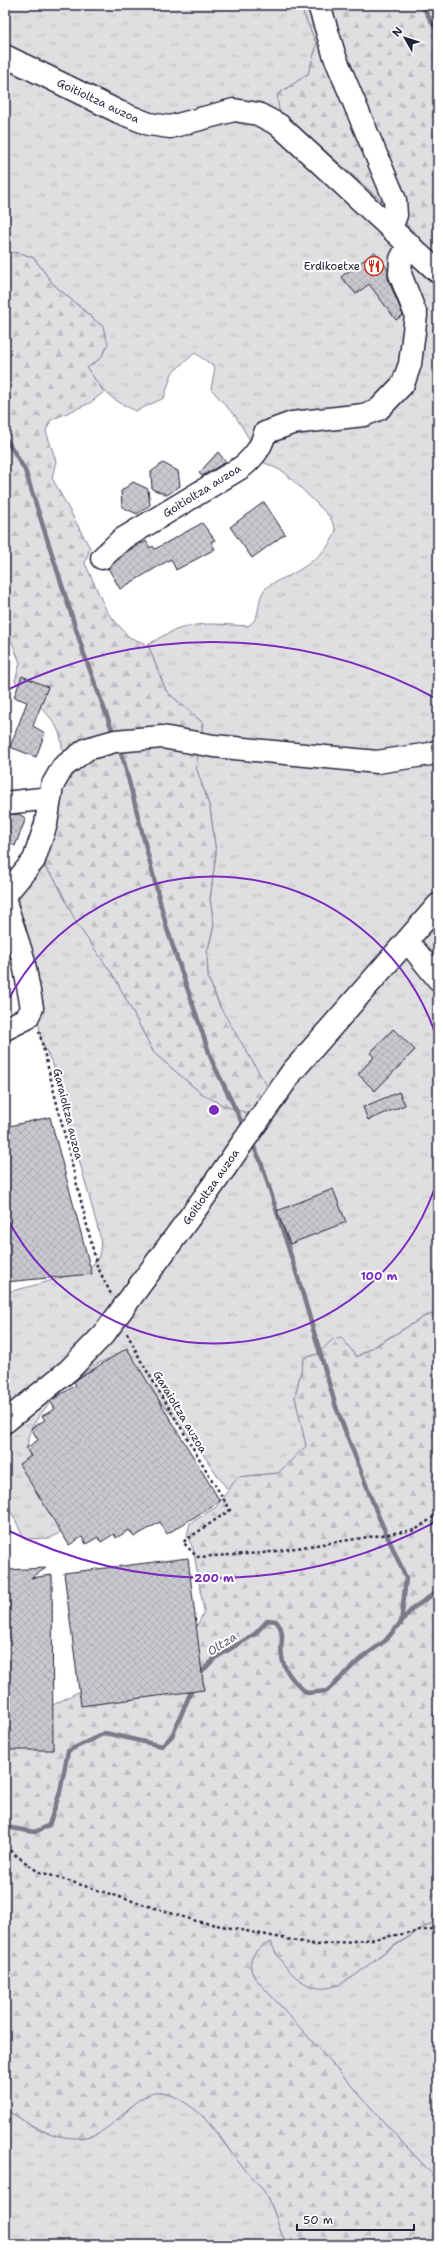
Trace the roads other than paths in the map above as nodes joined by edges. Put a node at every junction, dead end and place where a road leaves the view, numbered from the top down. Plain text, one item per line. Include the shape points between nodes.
1 (319, 5) edge
2 (5, 56) edge
3 (391, 228) junction
4 (409, 244) junction
5 (438, 272) edge
6 (102, 558) dead end
7 (438, 751) edge
8 (50, 798) junction
9 (5, 803) edge
10 (438, 905) edge
11 (408, 942) junction
12 (438, 979) edge
13 (5, 1028) edge
14 (5, 1422) edge

1 - 3 street via 335,57 395,200 396,215
2 - 3 street, Goitioltza auzoa via 149,124 170,126 234,110 258,114 279,124
3 - 4 street, Goitioltza auzoa
4 - 5 street, Goitioltza auzoa
4 - 6 street, Goitioltza auzoa via 401,259 400,274 416,315 410,364 403,384 393,395 378,409 364,415 292,423 265,433 262,444 242,467 121,540
7 - 8 street via 377,762 214,746 162,737 115,741 87,749 63,767 52,786
8 - 9 street
8 - 13 street via 46,824 34,860 6,894 6,905 23,958 32,1008 27,1018
10 - 11 street, Goitioltza auzoa
11 - 12 street
11 - 14 street, Goitioltza auzoa via 292,1072 104,1334 69,1370

